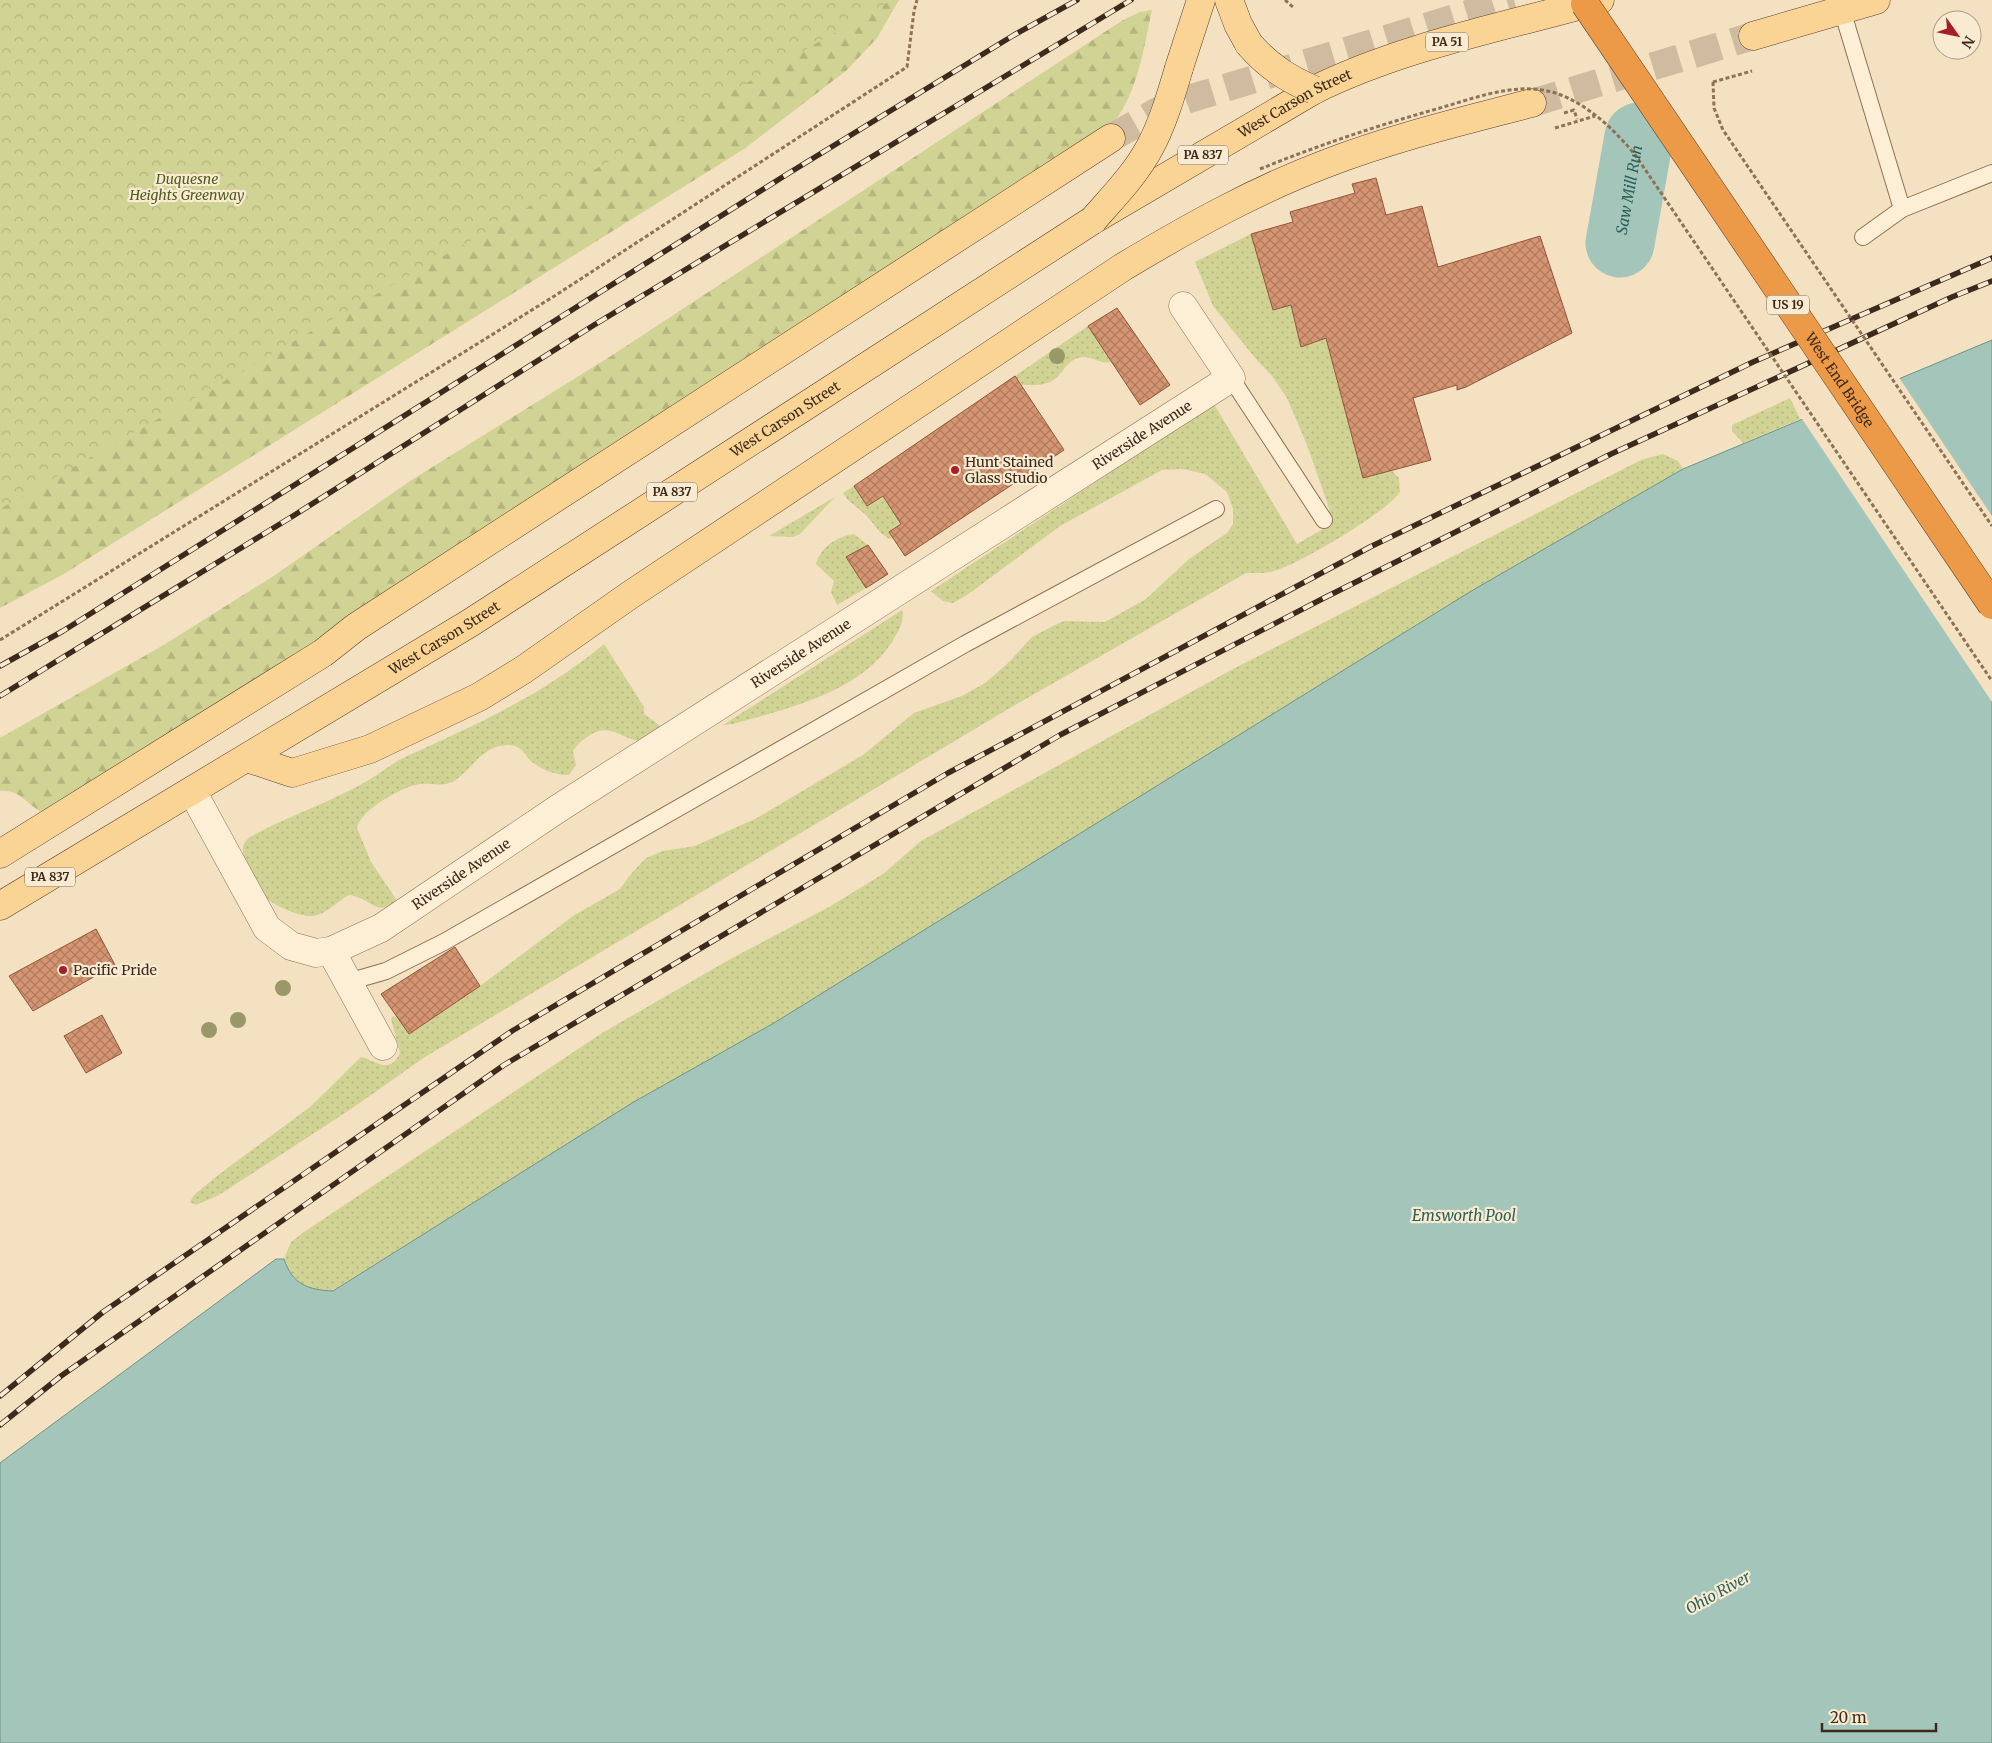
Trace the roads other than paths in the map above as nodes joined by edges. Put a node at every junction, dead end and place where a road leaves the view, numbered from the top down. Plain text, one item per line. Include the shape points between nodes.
1 (1201, 0) edge
2 (1229, 0) edge
3 (1876, 0) edge
4 (1592, 2) edge
5 (1842, 10) junction
6 (1753, 36) tunnel mouth
7 (1314, 90) junction
8 (1532, 103) tunnel mouth
9 (1111, 138) tunnel mouth
10 (1992, 174) edge
11 (1902, 209) junction
12 (1093, 220) junction
13 (1863, 237) dead end
14 (1183, 306) dead end
15 (1231, 378) junction
16 (1216, 509) dead end
17 (1324, 520) dead end
18 (1992, 606) edge
19 (247, 758) junction
20 (192, 791) junction
21 (0, 854) edge
22 (0, 906) edge
23 (331, 951) junction
24 (348, 982) junction
25 (383, 1046) dead end

1 - 12 main road, PA 837, bridge via 1165,113 1150,147 1130,177
2 - 7 main road, bridge via 1250,44 1289,80
3 - 5 main road
4 - 7 main road, West Carson Street / PA 51 via 1386,59
4 - 18 highway, West End Bridge / US 19, bridge
5 - 6 main road
5 - 11 lane
7 - 12 main road, West Carson Street / PA 837, bridge
8 - 19 main road via 1325,164 1279,183 1179,234 1115,272 630,595 523,670 438,719 370,749 292,773
9 - 21 main road via 356,627 323,653
10 - 11 lane
11 - 13 lane
12 - 19 main road, West Carson Street / PA 837 via 470,623
14 - 15 street
15 - 17 lane
15 - 23 street, Riverside Avenue via 559,808 381,928
16 - 24 lane via 965,644 444,942 386,971
19 - 20 main road, West Carson Street / PA 837
20 - 22 main road, West Carson Street / PA 837
20 - 23 street, Riverside Avenue via 267,928 291,946 316,953
23 - 24 street
24 - 25 street

